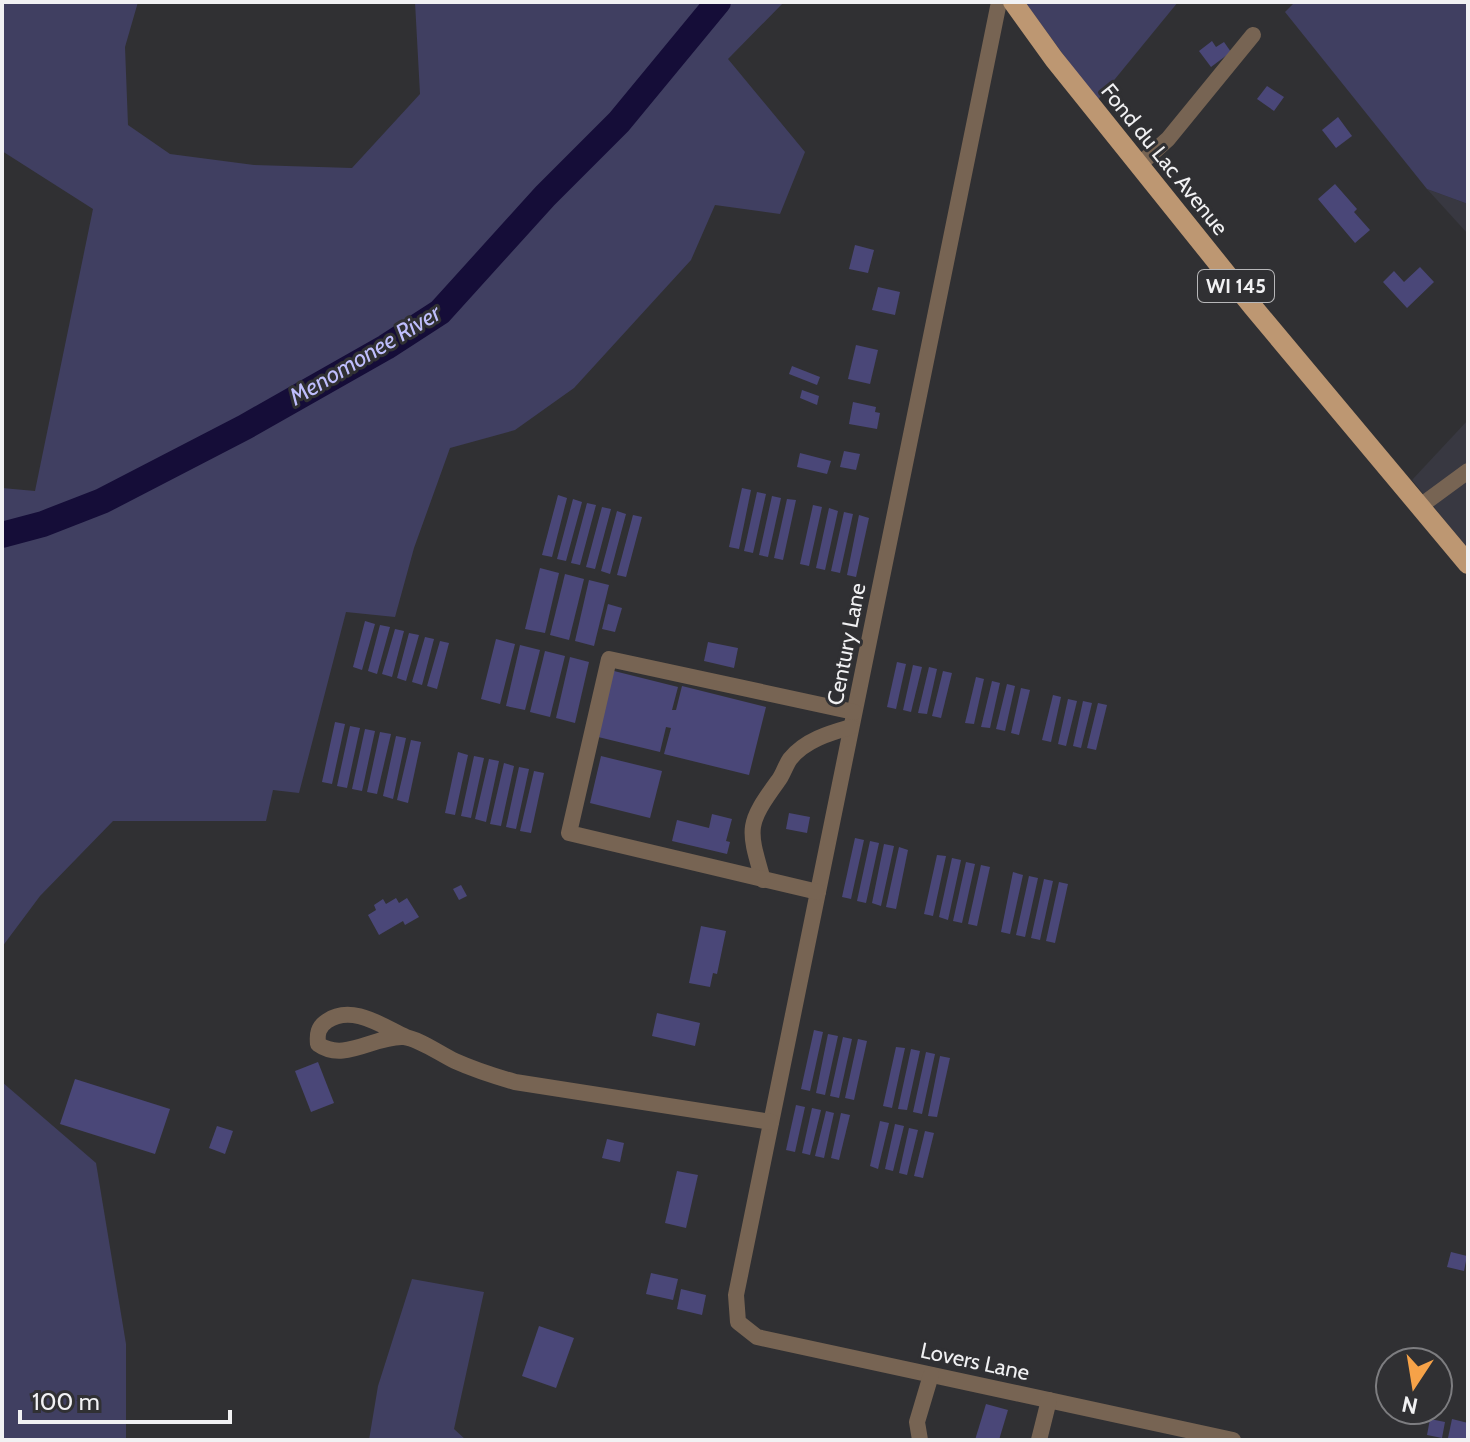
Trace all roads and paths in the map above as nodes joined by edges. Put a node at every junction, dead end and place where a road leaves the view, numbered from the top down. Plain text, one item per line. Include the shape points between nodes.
1 (999, 2) edge
2 (1013, 2) edge
3 (1253, 35) dead end
4 (1139, 165) junction
5 (1468, 471) edge
6 (1419, 507) junction
7 (1468, 564) edge
8 (853, 720) junction
9 (763, 880) junction
10 (818, 892) junction
11 (406, 1037) junction
12 (771, 1122) junction
13 (736, 1295) joint
14 (931, 1375) junction
15 (1049, 1400) junction
16 (920, 1440) edge
17 (1039, 1440) edge
18 (1233, 1440) edge

1 - 8 street, Century Lane
2 - 4 main road, Fond du Lac Avenue / WI 145
3 - 4 street via 1168,139
4 - 6 main road, Fond du Lac Avenue / WI 145
5 - 6 street
6 - 7 main road, Fond du Lac Avenue / WI 145
8 - 9 street via 790,759 760,804 752,842
8 - 9 street via 609,659 569,833
8 - 10 street, Century Lane
9 - 10 street
10 - 12 street, Century Lane
11 - 11 street via 337,1052 318,1044 317,1037 325,1022 343,1014 363,1017
11 - 12 street via 485,1074 515,1082
12 - 13 street, Century Lane
13 - 14 street, Lovers Lane via 738,1322 757,1337
14 - 15 street, Lovers Lane
14 - 16 street via 917,1422
15 - 17 street
15 - 18 street, Lovers Lane

